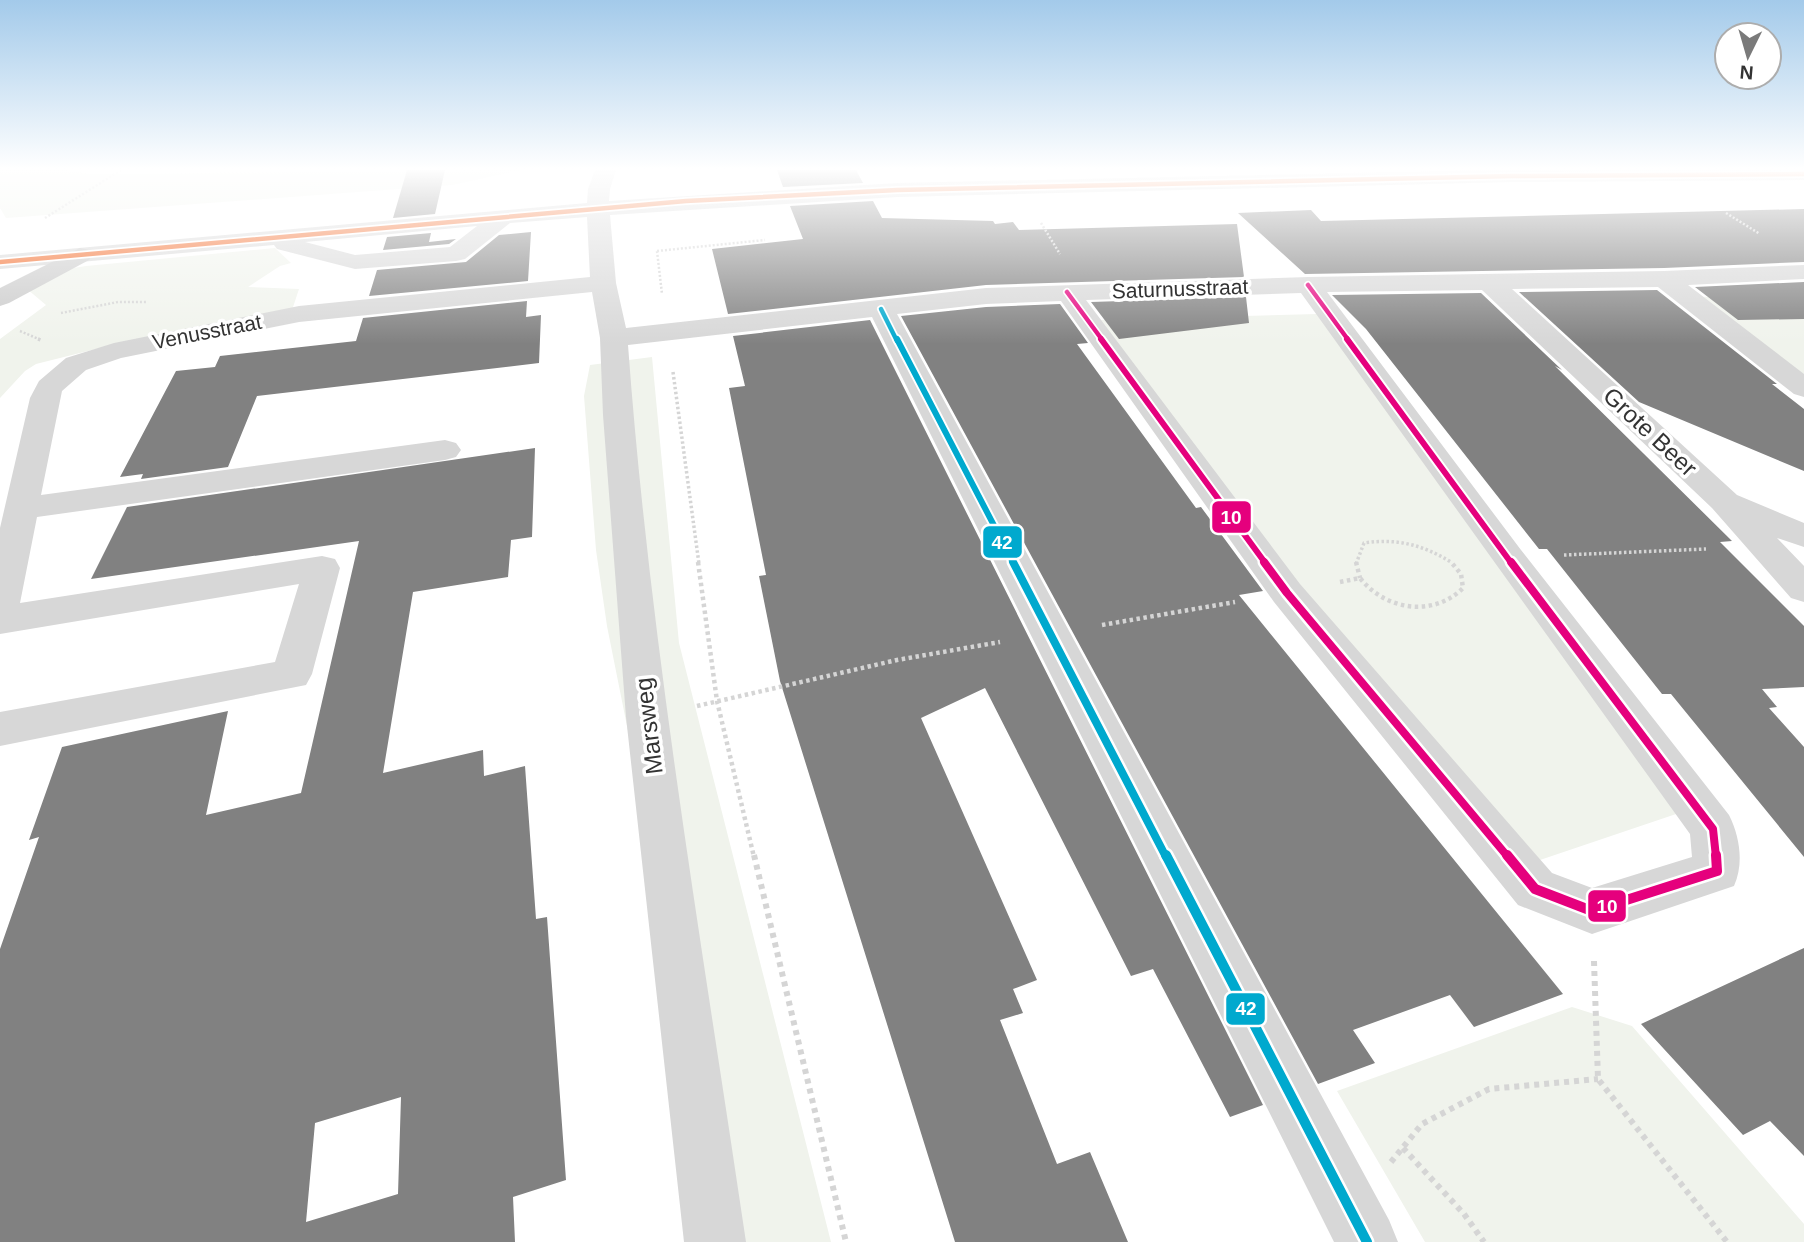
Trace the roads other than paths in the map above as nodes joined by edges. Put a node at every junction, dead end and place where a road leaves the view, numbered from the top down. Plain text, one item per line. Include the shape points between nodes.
1 (283, 227) edge
2 (256, 228) edge
3 (276, 228) edge
4 (490, 228) edge
5 (602, 228) edge
6 (0, 244) edge
7 (80, 255) junction
8 (0, 262) edge
9 (1804, 272) edge
10 (1664, 279) junction
11 (1489, 282) junction
12 (603, 283) junction
13 (1308, 285) junction
14 (1066, 292) junction
15 (0, 298) edge
16 (881, 309) junction
17 (614, 338) junction
18 (1804, 388) edge
19 (445, 450) dead end
20 (1724, 501) junction
21 (22, 508) junction
22 (1804, 536) edge
23 (1804, 589) edge
24 (0, 610) edge
25 (0, 620) edge
26 (0, 729) edge
27 (715, 1242) edge
28 (1367, 1242) edge

1 - 4 street via 284,243 355,262 456,254
2 - 6 street
3 - 7 street
5 - 12 street, Marsweg
7 - 8 street
7 - 15 main road
9 - 10 street, Saturnusstraat
10 - 11 street, Saturnusstraat
10 - 18 street
11 - 13 street, Saturnusstraat
11 - 20 street, Grote Beer
12 - 17 street, Marsweg
12 - 21 street, Venusstraat via 299,314 94,357 76,364 49,387
13 - 14 street, Saturnusstraat
13 - 14 street via 1713,829 1717,871 1592,911 1535,889 1287,593
14 - 16 street, Saturnusstraat
16 - 17 street, Saturnusstraat
16 - 28 street
17 - 27 street, Marsweg via 647,717
19 - 21 street
20 - 22 street
20 - 23 street, Grote Beer
21 - 24 street, Venusstraat
25 - 26 street via 322,568 292,674

